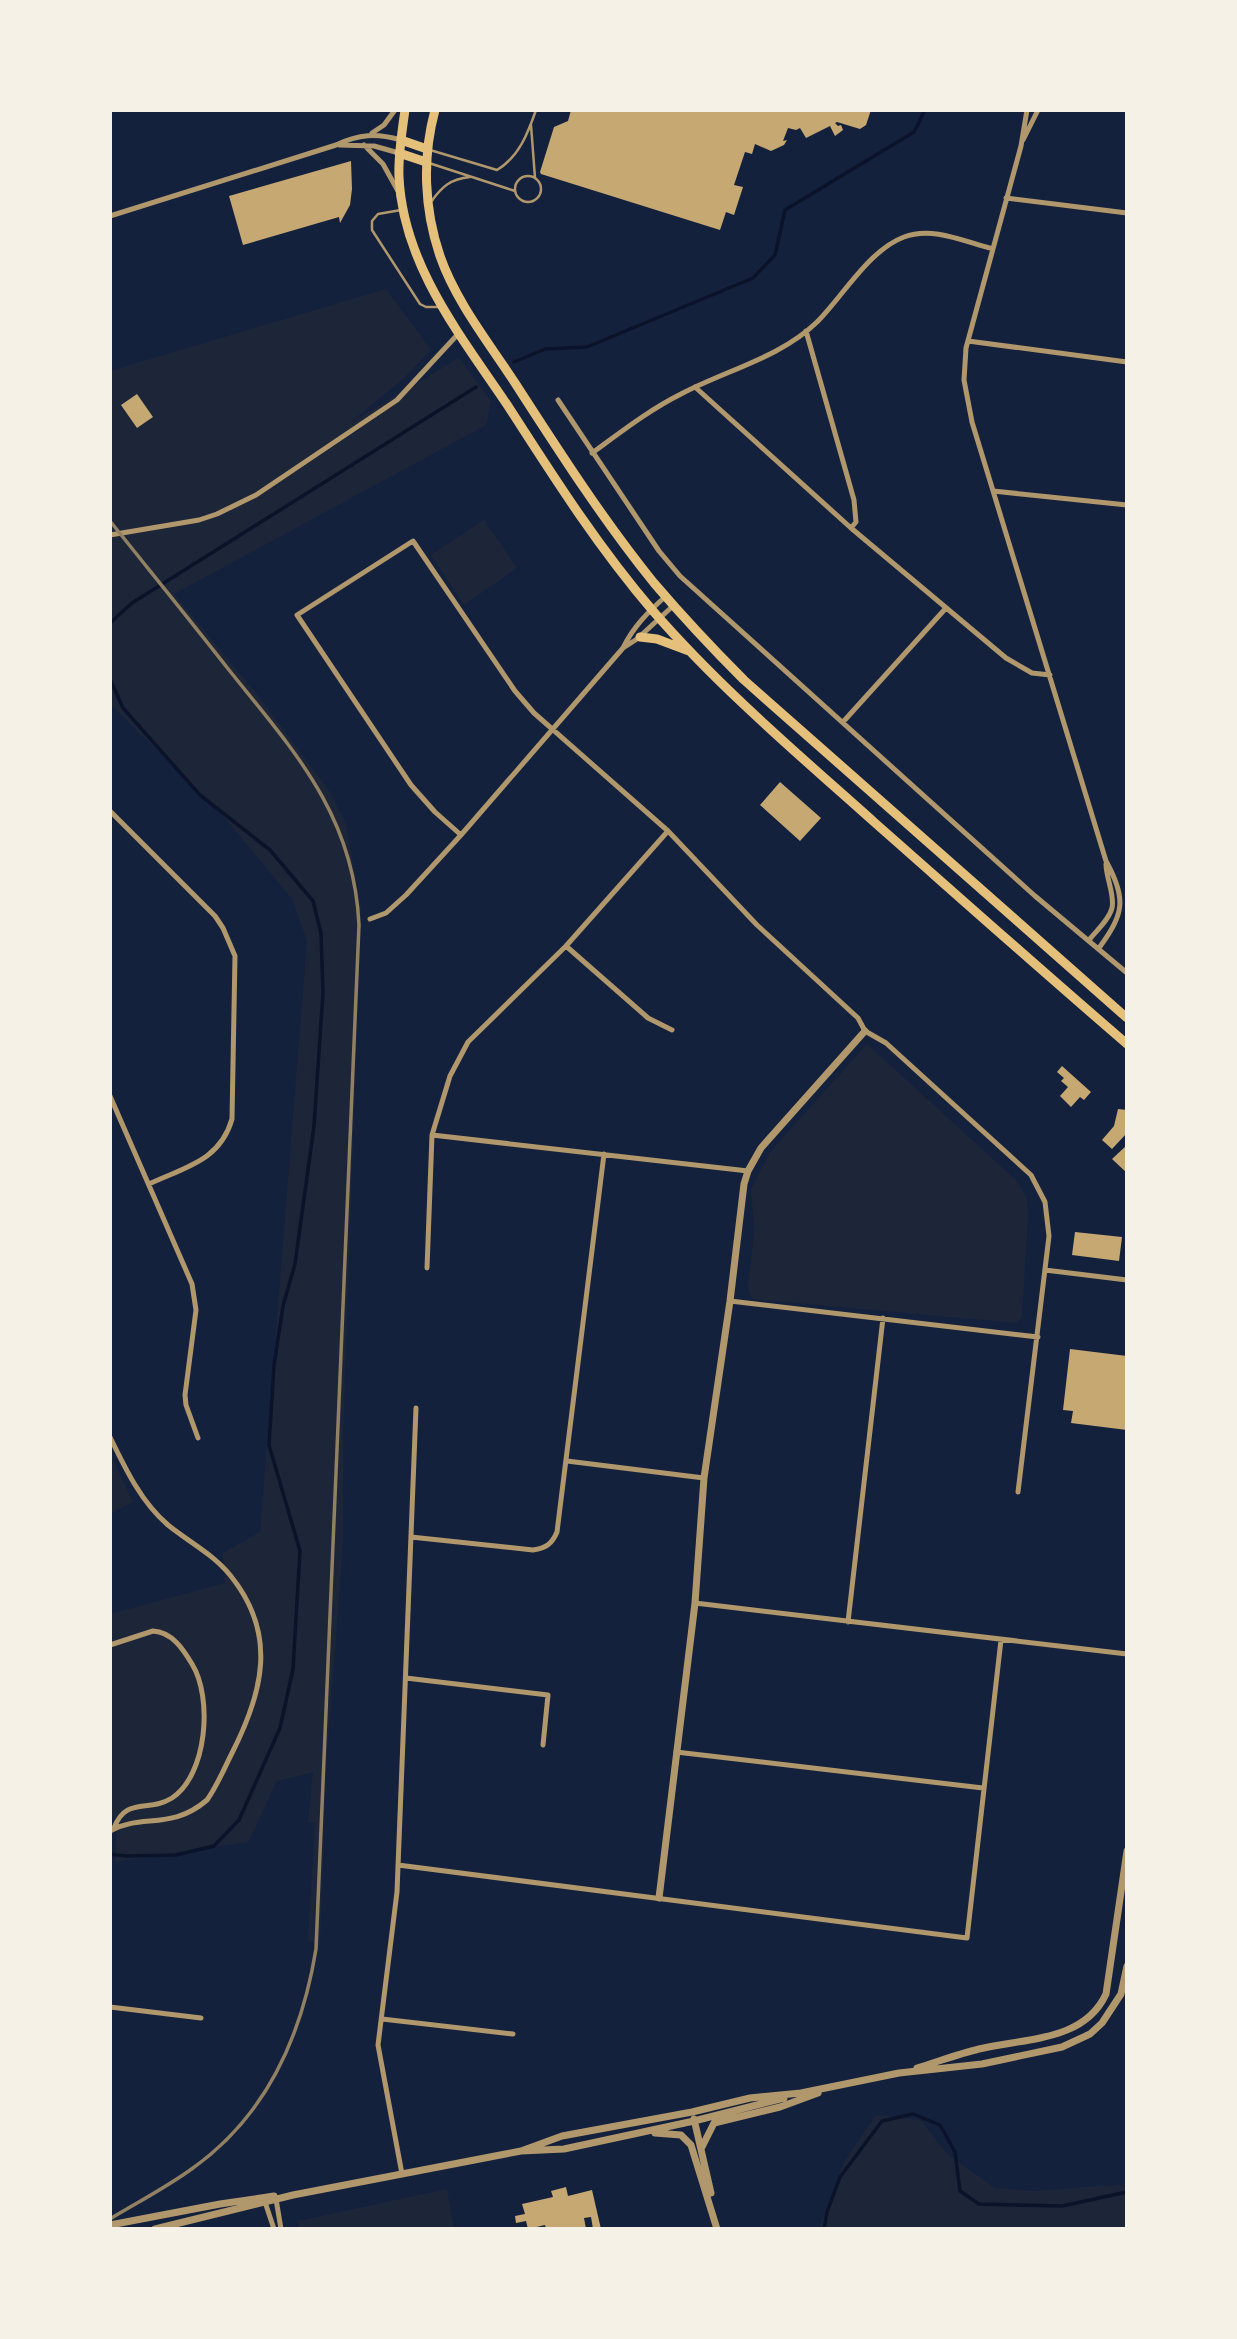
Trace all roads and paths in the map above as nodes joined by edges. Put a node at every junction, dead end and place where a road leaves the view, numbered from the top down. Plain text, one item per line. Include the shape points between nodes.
1 (395, 110) edge
2 (405, 110) edge
3 (435, 110) edge
4 (536, 110) edge
5 (1027, 110) edge
6 (1038, 110) edge
7 (531, 125) junction
8 (370, 135) junction
9 (401, 140) junction
10 (336, 145) junction
11 (364, 145) junction
12 (1021, 146) junction
13 (427, 149) junction
14 (399, 153) junction
15 (426, 162) junction
16 (474, 177) junction
17 (535, 178) junction
18 (515, 191) junction
19 (401, 197) junction
20 (1006, 198) junction
21 (429, 207) junction
22 (404, 209) junction
23 (1127, 213) edge
24 (110, 216) edge
25 (993, 249) junction
26 (442, 307) junction
27 (806, 331) junction
28 (459, 333) junction
29 (968, 341) junction
30 (1127, 362) edge
31 (695, 387) junction
32 (558, 400) dead end
33 (592, 453) junction
34 (993, 491) junction
35 (1127, 505) edge
36 (851, 528) junction
37 (110, 535) edge
38 (666, 596) junction
39 (674, 605) junction
40 (946, 608) junction
41 (651, 609) junction
42 (660, 618) junction
43 (640, 637) junction
44 (623, 648) junction
45 (690, 651) junction
46 (1050, 675) junction
47 (843, 722) junction
48 (551, 730) junction
49 (110, 811) edge
50 (668, 831) junction
51 (461, 835) junction
52 (1106, 861) junction
53 (370, 919) dead end
54 (1089, 940) junction
55 (566, 946) junction
56 (1098, 948) junction
57 (1127, 973) edge
58 (1127, 1018) edge
59 (672, 1030) dead end
60 (865, 1031) junction
61 (1127, 1044) edge
62 (110, 1096) edge
63 (432, 1135) junction
64 (604, 1154) junction
65 (748, 1171) junction
66 (149, 1184) junction
67 (427, 1268) dead end
68 (1045, 1270) junction
69 (1127, 1280) edge
70 (730, 1301) junction
71 (883, 1318) junction
72 (1038, 1337) junction
73 (416, 1408) dead end
74 (110, 1437) edge
75 (198, 1438) dead end
76 (567, 1461) junction
77 (704, 1478) junction
78 (1018, 1492) dead end
79 (411, 1537) junction
80 (695, 1604) junction
81 (848, 1622) junction
82 (1001, 1640) junction
83 (110, 1645) edge
84 (1127, 1654) edge
85 (406, 1678) junction
86 (543, 1745) dead end
87 (676, 1752) junction
88 (983, 1788) junction
89 (112, 1829) edge
90 (1127, 1851) edge
91 (398, 1865) junction
92 (1124, 1888) edge
93 (659, 1898) junction
94 (1127, 1966) edge
95 (110, 2007) edge
96 (201, 2018) dead end
97 (382, 2019) junction
98 (513, 2034) dead end
99 (899, 2073) junction
100 (845, 2084) junction
101 (802, 2093) junction
102 (692, 2112) junction
103 (694, 2121) junction
104 (642, 2132) junction
105 (701, 2149) junction
106 (522, 2151) junction
107 (402, 2174) junction
108 (270, 2199) junction
109 (110, 2225) edge
110 (155, 2229) edge
111 (274, 2229) edge
112 (281, 2229) edge
113 (718, 2229) edge

1 - 8 street
2 - 9 main road
3 - 13 main road
4 - 7 lane
5 - 12 street
6 - 12 street
7 - 13 lane via 513,158 498,170
7 - 17 lane
8 - 9 street
8 - 10 street
9 - 13 main road
9 - 14 main road
10 - 11 street
10 - 24 street
11 - 14 street
11 - 19 street via 383,164
12 - 20 street
13 - 15 main road
14 - 15 main road
14 - 19 main road
15 - 16 lane
15 - 21 main road
16 - 18 lane
16 - 21 lane via 449,182
17 - 18 lane via 521,178
17 - 18 lane via 540,189 533,200 522,201
19 - 22 main road
20 - 23 street
20 - 25 street
21 - 38 main road via 441,257 463,303 589,495
22 - 26 main road via 415,252
22 - 26 lane via 375,216 373,234 422,305
25 - 27 street via 936,233 896,240
25 - 29 street
26 - 28 main road
27 - 31 street via 763,357
27 - 36 street via 854,500 856,522
28 - 37 street via 397,400 256,495 199,520
28 - 41 main road via 589,530
29 - 30 street
29 - 34 street via 966,398
31 - 33 street via 659,405
31 - 36 street
32 - 33 street
33 - 47 street via 680,576
34 - 35 street
34 - 46 street
36 - 40 street
38 - 39 main road
38 - 41 street
39 - 42 street
39 - 58 main road via 744,680
40 - 46 street via 1014,664
40 - 47 street
41 - 42 main road
41 - 44 street
42 - 43 street
42 - 45 main road
43 - 44 street
43 - 45 main road
44 - 48 street
45 - 61 main road via 780,739
46 - 52 street
47 - 54 street
48 - 50 street
48 - 51 street
48 - 51 street via 515,691 412,541 297,615 411,785
49 - 66 street via 215,916 235,956 228,1132 212,1154
50 - 55 street
50 - 60 street via 757,925 858,1018
51 - 53 street via 386,913
52 - 54 street via 1112,907
52 - 56 street via 1114,875 1120,911
54 - 56 street
55 - 59 street via 648,1018
55 - 63 street via 468,1042 450,1076
56 - 57 street
60 - 65 street via 761,1148
60 - 68 street via 886,1043 1031,1175 1048,1213
62 - 66 street
63 - 64 street
63 - 67 street
64 - 65 street
64 - 76 street
65 - 70 street
66 - 75 street via 195,1298 185,1395
68 - 69 street
68 - 72 street
70 - 71 street
70 - 77 street
71 - 72 street
71 - 81 street
72 - 78 street
73 - 79 street
74 - 89 street via 155,1512 216,1561 238,1586 255,1619 261,1648 259,1687 250,1718 207,1800 172,1819
76 - 77 street
76 - 79 street via 557,1532 550,1545 533,1550
77 - 80 street
79 - 85 street
80 - 81 street
80 - 87 street
81 - 82 street
82 - 84 street
82 - 88 street
83 - 89 street via 153,1631 176,1641 199,1676 204,1715 195,1767 186,1786 164,1802 126,1809
85 - 86 street via 548,1695
85 - 91 street
87 - 88 street
87 - 93 street
88 - 93 street via 967,1938
90 - 92 street
91 - 93 street
91 - 97 street
92 - 99 street via 1106,1994 1094,2014 1063,2032 978,2049
94 - 99 street via 1114,2008 1076,2042 982,2064
95 - 96 street
97 - 98 street
97 - 107 street via 379,2054
99 - 100 street
100 - 101 street
100 - 105 street via 714,2123
101 - 102 street via 751,2098
101 - 103 street
102 - 103 street
102 - 106 street via 562,2136
103 - 104 street
103 - 105 street
104 - 106 street via 564,2149
104 - 113 street via 686,2138
105 - 113 street
106 - 107 street
107 - 108 street
108 - 109 street
108 - 110 street
108 - 111 street
108 - 112 street

